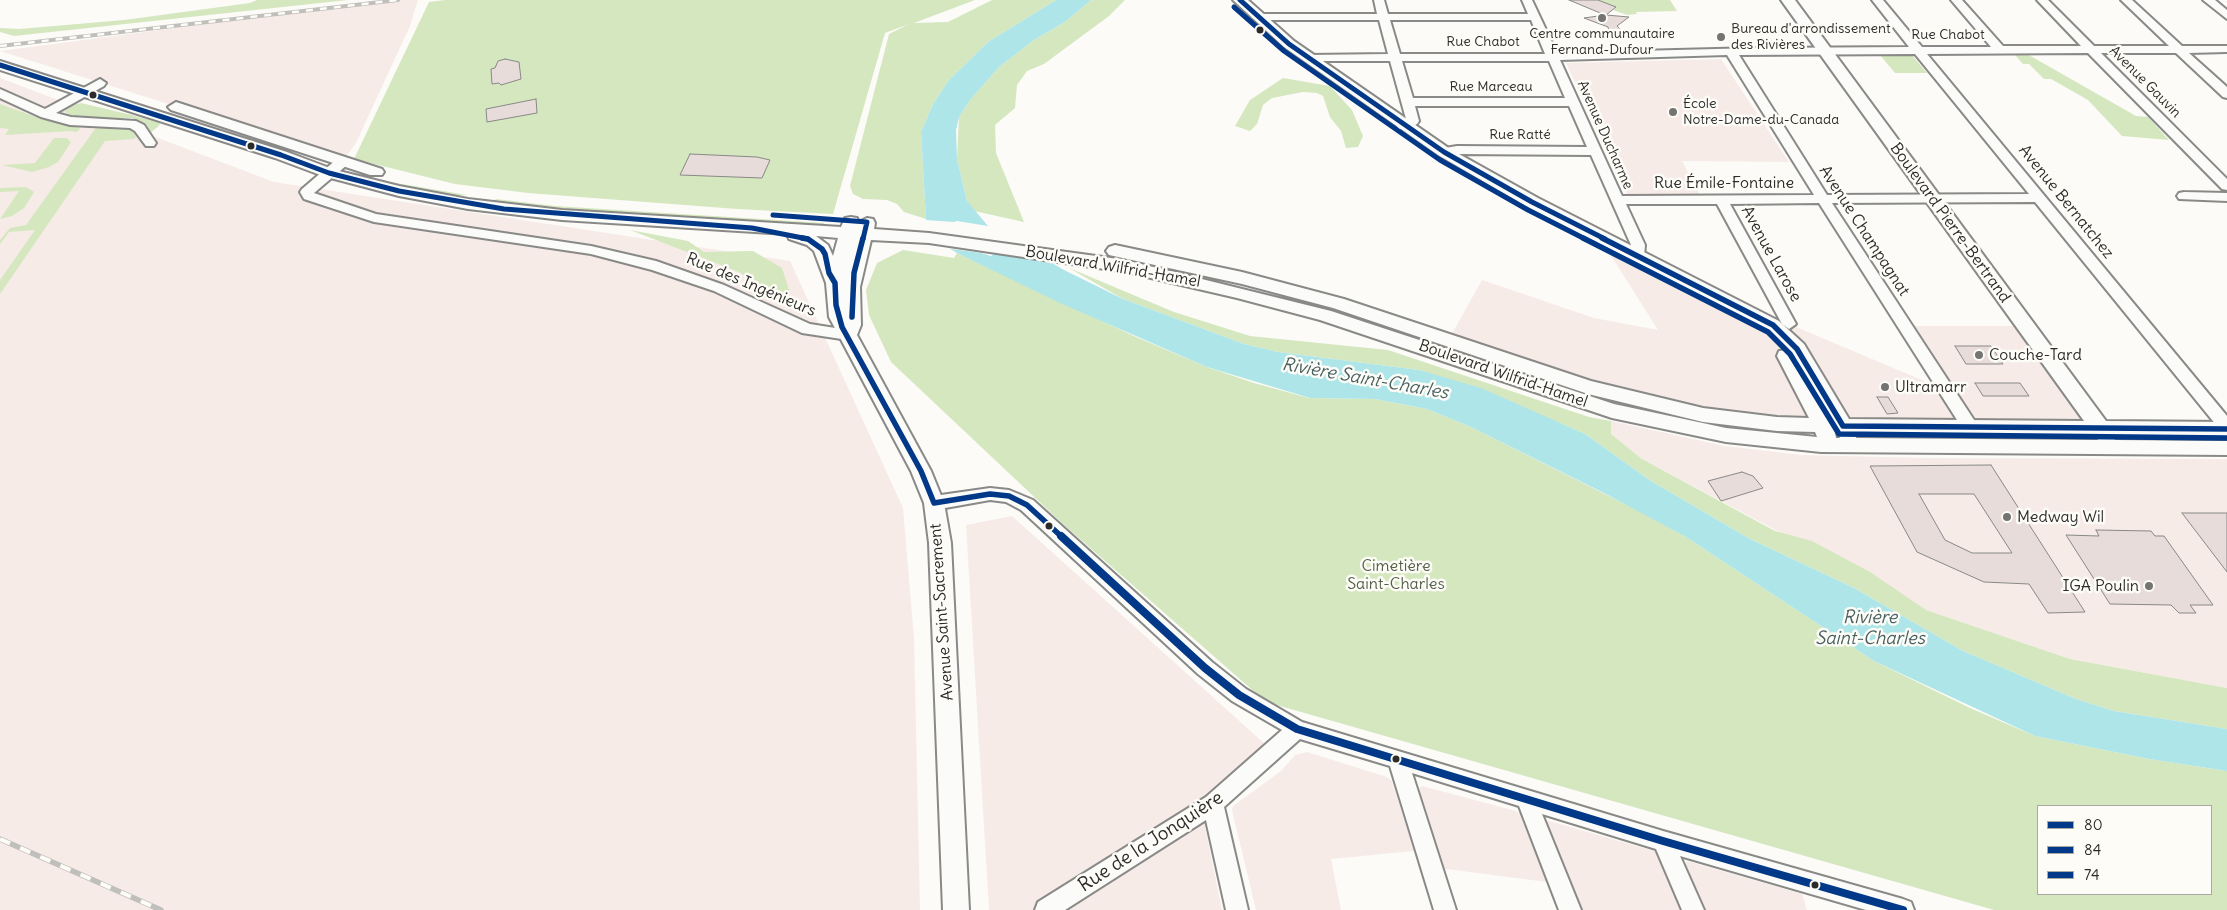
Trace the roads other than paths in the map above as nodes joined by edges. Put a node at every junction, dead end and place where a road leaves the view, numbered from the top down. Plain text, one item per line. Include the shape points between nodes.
1 (1240, 0) edge
2 (1379, 0) edge
3 (1527, 0) edge
4 (1788, 0) edge
5 (1877, 0) edge
6 (1956, 0) edge
7 (2042, 0) edge
8 (2126, 0) edge
9 (2208, 0) edge
10 (2227, 16) edge
11 (1384, 17) junction
12 (1535, 17) junction
13 (1257, 18) junction
14 (2179, 49) junction
15 (2227, 49) edge
16 (1918, 50) junction
17 (2000, 50) junction
18 (2091, 50) junction
19 (0, 51) edge
20 (1825, 51) junction
21 (1731, 52) junction
22 (1395, 57) junction
23 (1554, 57) junction
24 (1309, 58) junction
25 (0, 65) edge
26 (100, 83) junction
27 (84, 92) junction
28 (0, 93) edge
29 (2227, 94) edge
30 (1408, 102) junction
31 (1574, 102) junction
32 (45, 114) junction
33 (1404, 126) junction
34 (150, 143) dead end
35 (1596, 151) junction
36 (1444, 152) junction
37 (342, 162) junction
38 (328, 173) junction
39 (2227, 186) edge
40 (2184, 196) dead end
41 (2227, 197) edge
42 (2040, 198) junction
43 (1618, 200) junction
44 (1933, 200) junction
45 (1722, 201) junction
46 (1824, 201) junction
47 (857, 227) junction
48 (752, 228) junction
49 (924, 232) junction
50 (1039, 246) junction
51 (1637, 256) junction
52 (844, 282) junction
53 (1705, 291) junction
54 (1789, 324) dead end
55 (848, 335) junction
56 (1822, 426) junction
57 (1843, 426) junction
58 (1970, 427) junction
59 (2101, 428) junction
60 (2227, 428) edge
61 (1830, 445) junction
62 (1854, 446) junction
63 (2114, 446) junction
64 (2227, 448) edge
65 (934, 503) junction
66 (1297, 729) junction
67 (1398, 761) junction
68 (1526, 798) junction
69 (1213, 804) junction
70 (1663, 841) junction
71 (956, 910) edge
72 (1046, 910) edge
73 (1237, 910) edge
74 (1445, 910) edge
75 (1570, 910) edge
76 (1693, 910) edge
77 (1902, 910) edge

1 - 13 main road
2 - 11 street
3 - 12 street, Avenue Ducharme
4 - 20 main road, Boulevard Pierre-Bertrand
5 - 16 street, Avenue Bernatchez
6 - 17 street
7 - 18 street, Avenue Gauvin
8 - 14 street
9 - 10 street
11 - 12 street
11 - 13 street
11 - 22 street
12 - 23 street, Avenue Ducharme
13 - 24 main road
14 - 15 street, Rue Chabot
14 - 18 street, Rue Chabot
14 - 29 street
16 - 17 street, Rue Chabot
16 - 20 street, Rue Chabot
16 - 42 street, Avenue Bernatchez
17 - 18 street, Rue Chabot
18 - 39 street, Avenue Gauvin
19 - 26 main road, Boulevard Wilfrid-Hamel
20 - 21 street, Rue Chabot
20 - 44 main road, Boulevard Pierre-Bertrand
21 - 23 street, Rue Chabot
21 - 46 street, Avenue Champagnat
22 - 23 street, Rue Chabot
22 - 24 street, Rue Chabot
22 - 30 street
23 - 31 street, Avenue Ducharme
24 - 33 main road
25 - 27 main road, Boulevard Wilfrid-Hamel
26 - 27 street
26 - 37 main road, Boulevard Wilfrid-Hamel
27 - 32 street
27 - 38 main road, Boulevard Wilfrid-Hamel
28 - 32 street
30 - 31 street, Rue Marceau
30 - 33 street via 1413,121
31 - 35 street, Avenue Ducharme
32 - 34 street via 82,122 132,124 140,128
33 - 36 main road
35 - 36 street, Rue Ratté
35 - 43 street, Avenue Ducharme
36 - 51 main road via 1516,194
37 - 38 street, Rue des Ingénieurs
37 - 47 main road, Boulevard Wilfrid-Hamel via 413,181 539,200
38 - 48 main road, Boulevard Wilfrid-Hamel via 399,191 504,209 562,216
38 - 55 street, Rue des Ingénieurs via 307,192 309,196 384,219 591,250 656,266 719,288 807,329
40 - 41 street
42 - 44 street, Rue Émile-Fontaine
42 - 60 street, Avenue Bernatchez
43 - 45 street, Rue Émile-Fontaine
43 - 51 street, Avenue Ducharme via 1638,245
44 - 46 street, Rue Émile-Fontaine
44 - 59 main road, Boulevard Pierre-Bertrand
45 - 46 street, Rue Émile-Fontaine
45 - 54 street, Avenue Larose
46 - 58 street, Avenue Champagnat
47 - 48 main road, Boulevard Wilfrid-Hamel
47 - 49 main road, Boulevard Wilfrid-Hamel
47 - 52 main road, Avenue Saint-Sacrement
48 - 52 main road via 813,241 825,254 830,273
49 - 50 main road, Boulevard Wilfrid-Hamel
49 - 52 main road via 881,247 864,259
50 - 56 main road, Boulevard Wilfrid-Hamel via 1142,256 1282,288 1387,318 1588,387 1660,406 1749,421
50 - 61 main road, Boulevard Wilfrid-Hamel via 1277,301 1395,337 1555,394 1646,420 1726,435
51 - 53 main road
52 - 55 main road, Avenue Saint-Sacrement via 838,317
53 - 56 main road via 1750,320 1776,344 1800,378
53 - 57 main road via 1756,315 1785,336 1814,374
55 - 65 main road, Avenue Saint-Sacrement via 921,471
56 - 57 main road, Boulevard Wilfrid-Hamel
56 - 61 main road
57 - 58 main road, Boulevard Wilfrid-Hamel
57 - 62 main road
58 - 59 main road, Boulevard Wilfrid-Hamel
59 - 60 main road, Boulevard Wilfrid-Hamel
59 - 63 main road, Boulevard Pierre-Bertrand
61 - 62 main road, Boulevard Wilfrid-Hamel
62 - 63 main road, Boulevard Wilfrid-Hamel
63 - 64 main road, Boulevard Wilfrid-Hamel
65 - 66 street via 990,494 1009,496 1027,505 1205,668 1239,695
65 - 71 main road, Avenue Saint-Sacrement via 940,543
66 - 67 street
66 - 69 street, Rue de la Jonquière
67 - 68 street
67 - 74 street
68 - 70 street
68 - 75 street
69 - 72 street, Rue de la Jonquière
69 - 73 street
70 - 76 street
70 - 77 street

